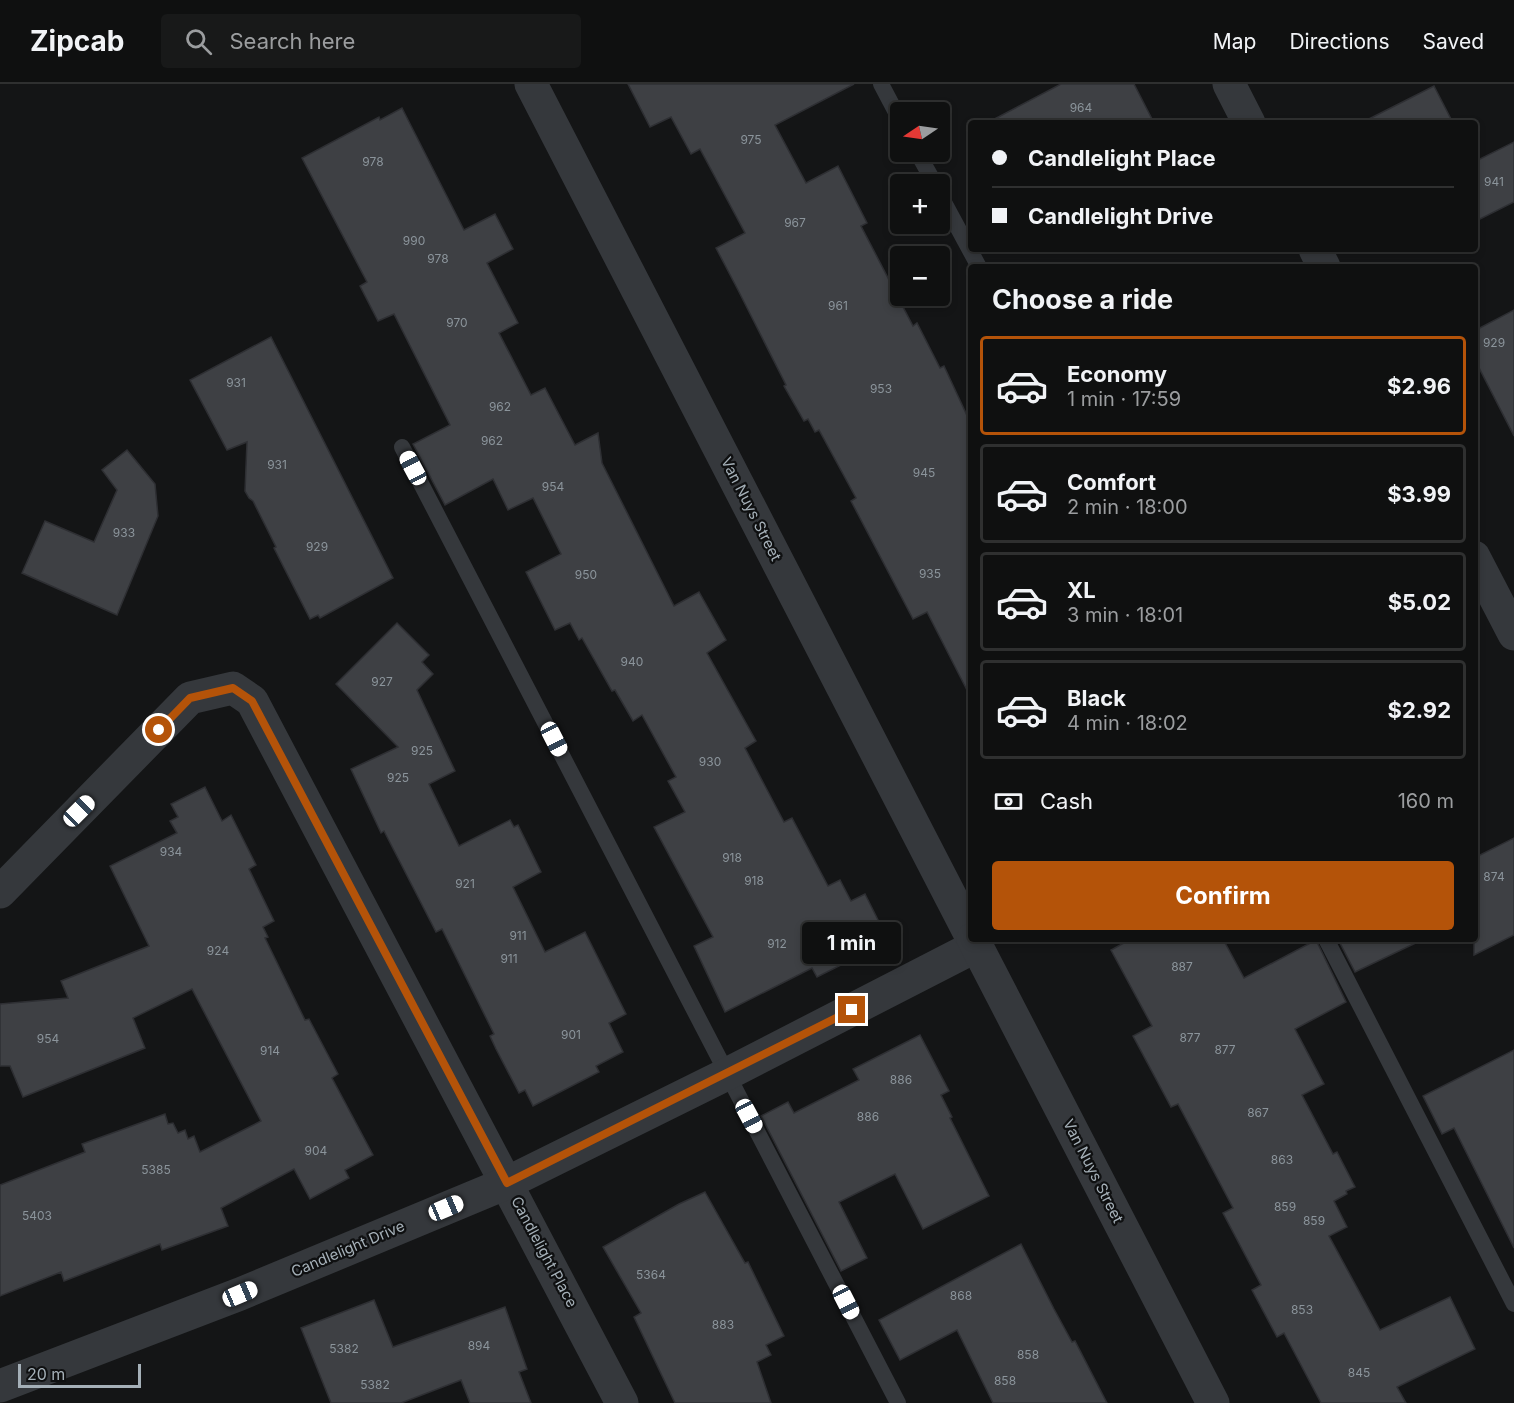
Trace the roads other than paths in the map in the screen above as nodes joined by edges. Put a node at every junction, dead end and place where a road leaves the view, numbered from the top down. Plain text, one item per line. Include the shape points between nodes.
1 (531, 84) edge
2 (881, 84) edge
3 (1229, 84) edge
4 (890, 102) edge
5 (1247, 120) edge
6 (950, 213) edge
7 (968, 247) edge
8 (402, 447) dead end
9 (1478, 565) edge
10 (1514, 634) edge
11 (0, 892) edge
12 (968, 930) edge
13 (969, 942) edge
14 (974, 942) edge
15 (1328, 942) edge
16 (727, 1074) junction
17 (507, 1183) junction
18 (1514, 1304) edge
19 (0, 1386) edge
20 (622, 1403) edge
21 (898, 1403) edge
22 (1213, 1403) edge

1 - 12 street, Van Nuys Street
2 - 4 lane
3 - 5 street
6 - 7 lane
8 - 16 lane
9 - 10 street
11 - 17 street, Candlelight Place via 190,698 233,688 252,701
13 - 16 street, Candlelight Drive
14 - 22 street, Van Nuys Street
15 - 18 lane
16 - 17 street, Candlelight Drive
16 - 21 lane
17 - 19 street, Candlelight Drive via 240,1294
17 - 20 street, Candlelight Place

